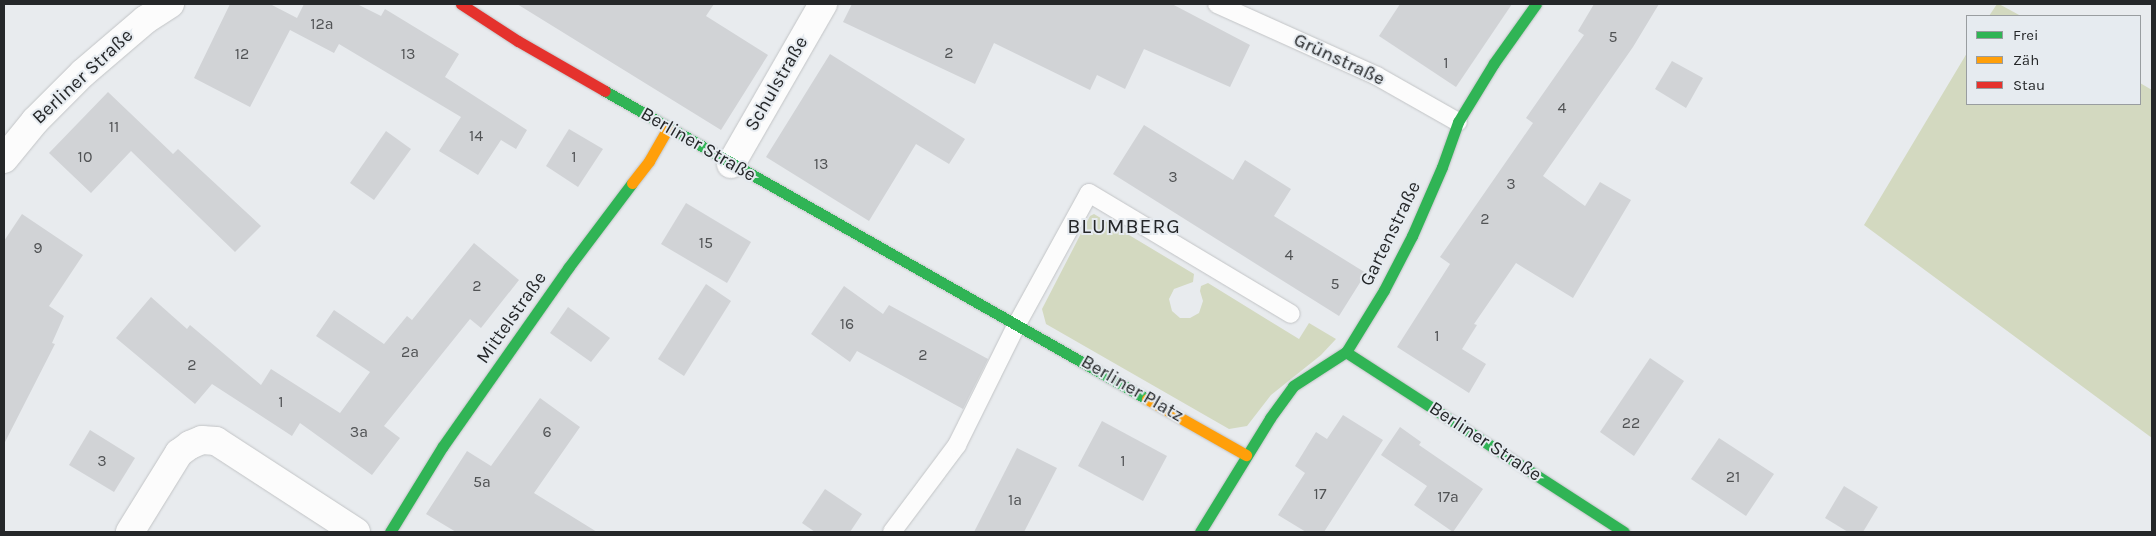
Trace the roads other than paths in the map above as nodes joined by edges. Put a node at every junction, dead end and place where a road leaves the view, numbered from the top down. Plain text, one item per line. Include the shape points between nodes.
1 (170, 4) edge
2 (461, 4) edge
3 (824, 4) edge
4 (1217, 4) edge
5 (1536, 4) edge
6 (1458, 122) junction
7 (668, 128) junction
8 (4, 158) edge
9 (731, 164) junction
10 (937, 282) joint
11 (1291, 314) dead end
12 (1017, 324) junction
13 (1346, 352) junction
14 (1246, 455) junction
15 (130, 532) edge
16 (356, 532) edge
17 (390, 532) edge
18 (892, 532) edge
19 (1200, 532) edge
20 (1624, 532) edge

1 - 8 street, Berliner Straße via 145,20 83,73
2 - 7 street, Berliner Straße
3 - 9 street, Schulstraße
4 - 6 lane, Grünstraße via 1377,76
5 - 6 street, Gartenstraße via 1488,71
6 - 13 street, Gartenstraße via 1412,236
7 - 9 street, Berliner Straße
7 - 17 street, Mittelstraße via 648,161 443,446
9 - 10 street, Berliner Straße
10 - 12 street, Berliner Platz
11 - 12 lane via 1089,193
12 - 14 street, Berliner Platz
12 - 18 lane via 957,445
13 - 14 street, Gartenstraße via 1293,386
13 - 20 street, Berliner Straße
14 - 19 street, Gartenstraße
15 - 16 street via 179,453 202,440 216,441

